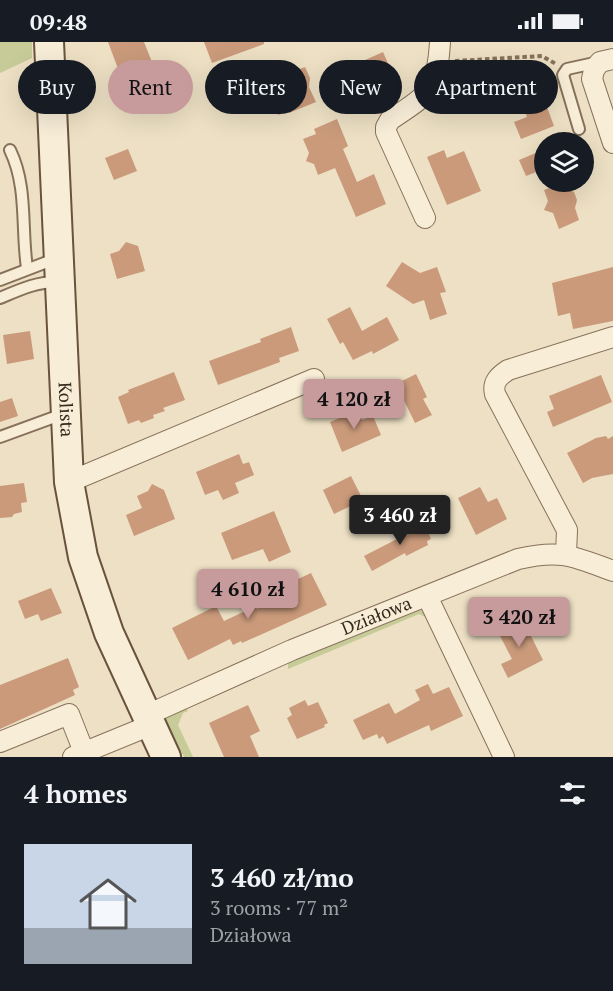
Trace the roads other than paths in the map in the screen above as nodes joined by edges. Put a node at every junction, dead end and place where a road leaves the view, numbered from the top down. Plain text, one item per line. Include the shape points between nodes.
1 (49, 42) edge
2 (440, 52) edge
3 (606, 61) edge
4 (579, 129) dead end
5 (613, 143) edge
6 (10, 150) dead end
7 (425, 218) dead end
8 (27, 268) junction
9 (59, 272) junction
10 (0, 280) edge
11 (0, 298) edge
12 (613, 337) edge
13 (314, 379) dead end
14 (66, 413) junction
15 (0, 437) edge
16 (69, 482) junction
17 (566, 554) junction
18 (613, 571) edge
19 (427, 596) junction
20 (149, 720) junction
21 (0, 742) edge
22 (78, 755) edge
23 (166, 757) edge
24 (504, 757) edge

1 - 9 street, Kolista
2 - 7 street via 437,74 428,92 386,126
3 - 4 lane via 567,69 563,75
3 - 5 street via 594,70 592,79
6 - 8 lane via 22,187
8 - 9 lane via 46,262
8 - 10 lane
9 - 11 lane via 47,282
9 - 14 street, Kolista
12 - 17 street via 508,370 494,388 567,530
13 - 16 street
14 - 15 lane
14 - 16 street, Kolista
16 - 20 street, Kolista via 83,557 109,633
17 - 18 street, Działowa
17 - 19 street, Działowa via 518,559
19 - 20 street, Działowa via 292,650
19 - 24 street
20 - 22 street, Działowa
20 - 23 street, Kolista
21 - 22 street via 69,714

